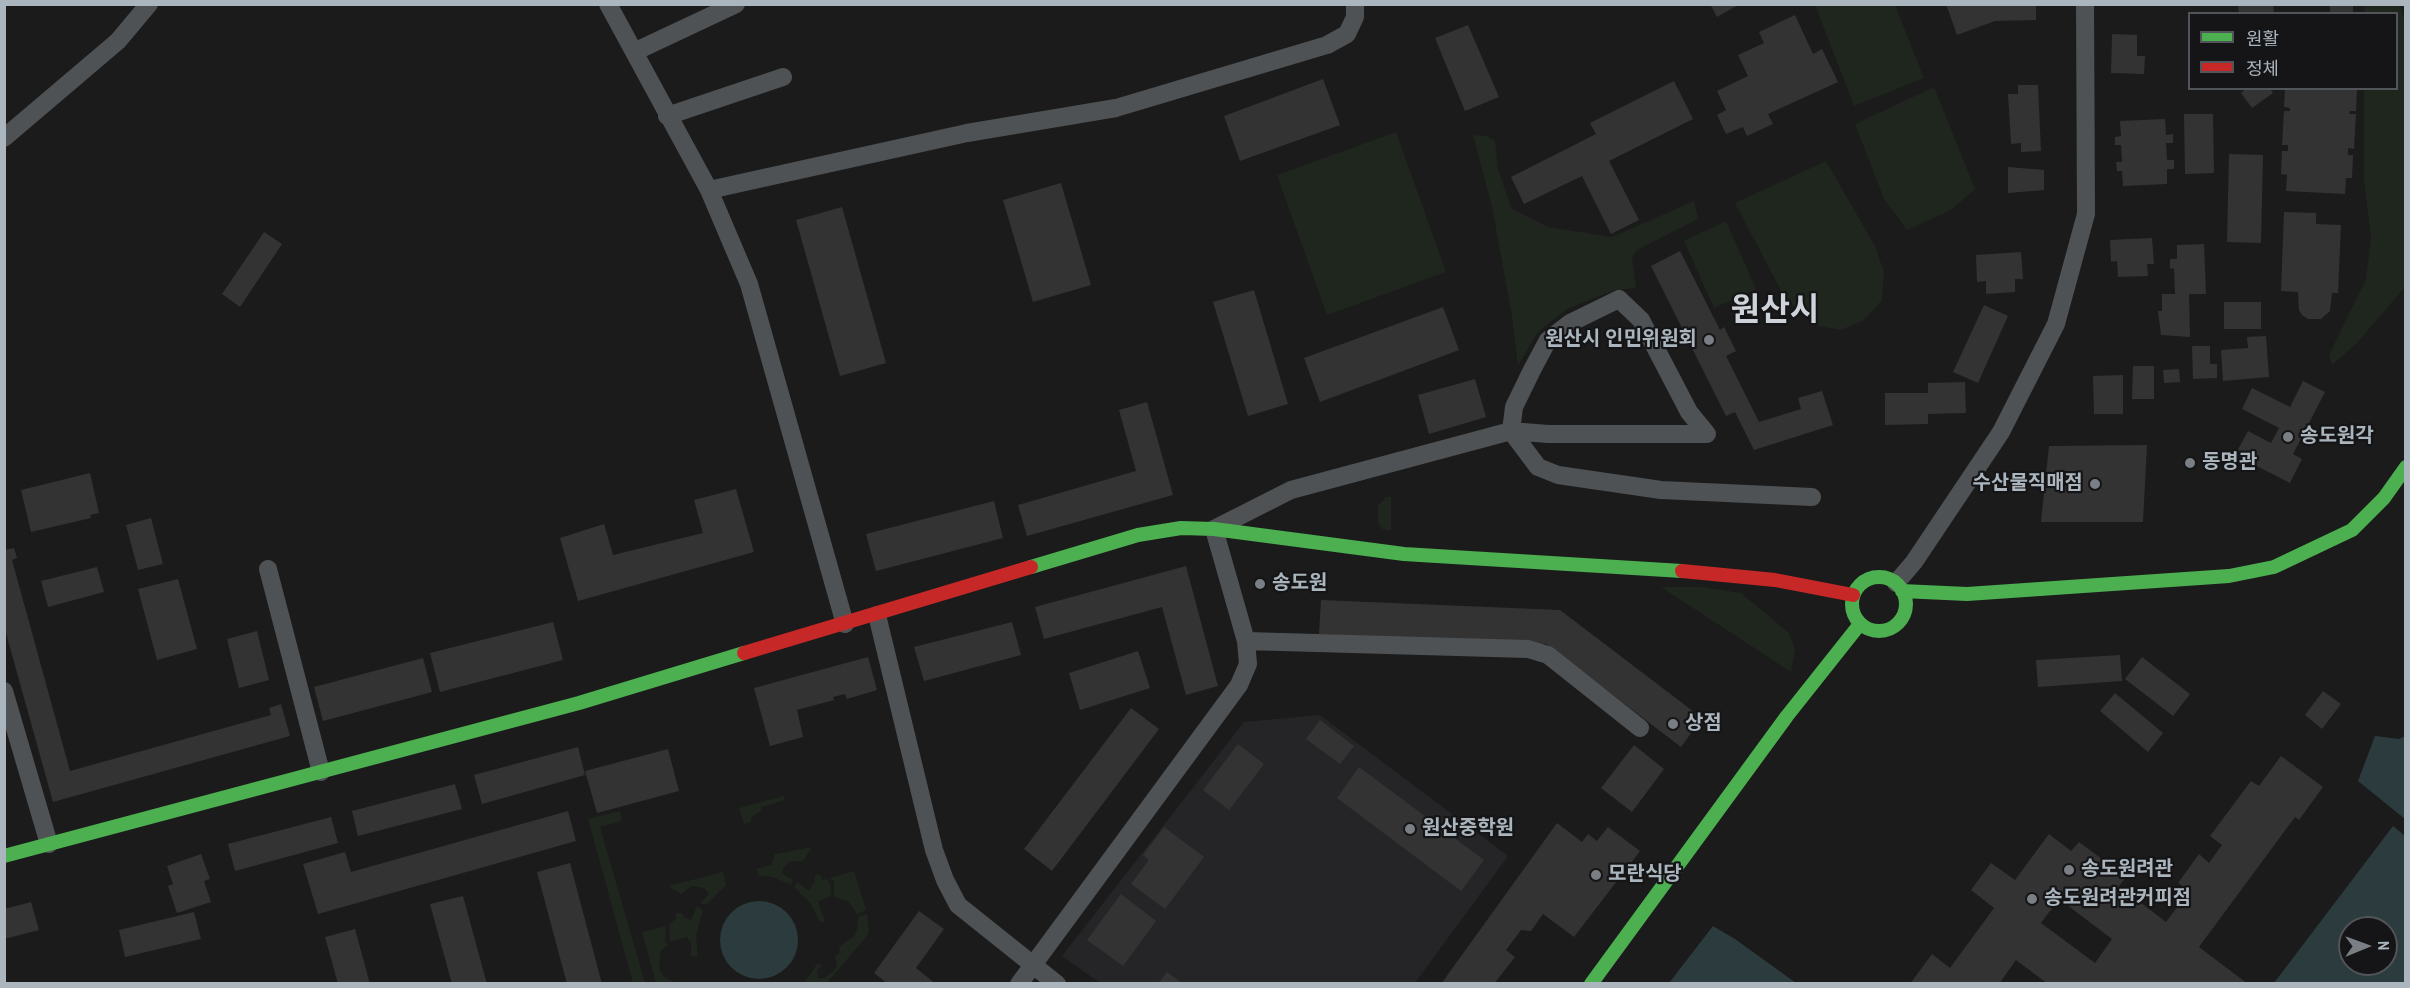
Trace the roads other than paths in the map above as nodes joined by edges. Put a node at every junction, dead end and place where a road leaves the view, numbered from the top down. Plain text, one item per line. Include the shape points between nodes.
1 (149, 4) edge
2 (608, 4) edge
3 (736, 4) edge
4 (1355, 4) edge
5 (2085, 4) edge
6 (634, 52) junction
7 (783, 77) dead end
8 (667, 116) junction
9 (4, 138) edge
10 (709, 190) junction
11 (1510, 431) junction
12 (2406, 467) edge
13 (1812, 496) dead end
14 (1214, 529) junction
15 (268, 569) dead end
16 (1899, 587) junction
17 (1853, 595) junction
18 (877, 615) junction
19 (845, 624) junction
20 (1860, 624) junction
21 (1246, 641) junction
22 (4, 692) edge
23 (1640, 728) dead end
24 (321, 772) junction
25 (49, 844) junction
26 (4, 856) edge
27 (1032, 966) junction
28 (1019, 984) edge
29 (1056, 984) edge
30 (1591, 984) edge

1 - 9 street via 118,41
2 - 6 street
3 - 6 street
4 - 10 street via 1355,17 1347,34 1327,45 1116,108 968,133
5 - 16 street via 2086,214 2056,324 2001,432
6 - 8 street
7 - 8 street
8 - 10 street
10 - 19 street via 748,284
11 - 11 street via 1548,435 1707,434 1689,412 1641,321 1618,299 1570,323 1548,340 1514,406
11 - 13 street via 1538,467 1558,475 1661,490
11 - 14 street via 1291,490
12 - 16 main road via 2384,498 2352,530 2274,567 2229,576 1967,594
14 - 17 main road via 1404,554 1715,573
14 - 18 main road via 1181,528 1138,535
14 - 21 street
15 - 24 street
16 - 17 main road via 1887,578 1871,578
16 - 20 main road via 1905,598 1904,614 1893,627 1876,631
17 - 20 main road via 1852,610
18 - 19 main road
18 - 27 street via 934,850 945,880 958,905
19 - 24 main road via 579,703
20 - 30 main road via 1787,716
21 - 23 street via 1528,649 1548,655
21 - 27 street via 1248,664 1239,685
22 - 25 street
24 - 25 main road
25 - 26 main road
27 - 28 street
27 - 29 street

